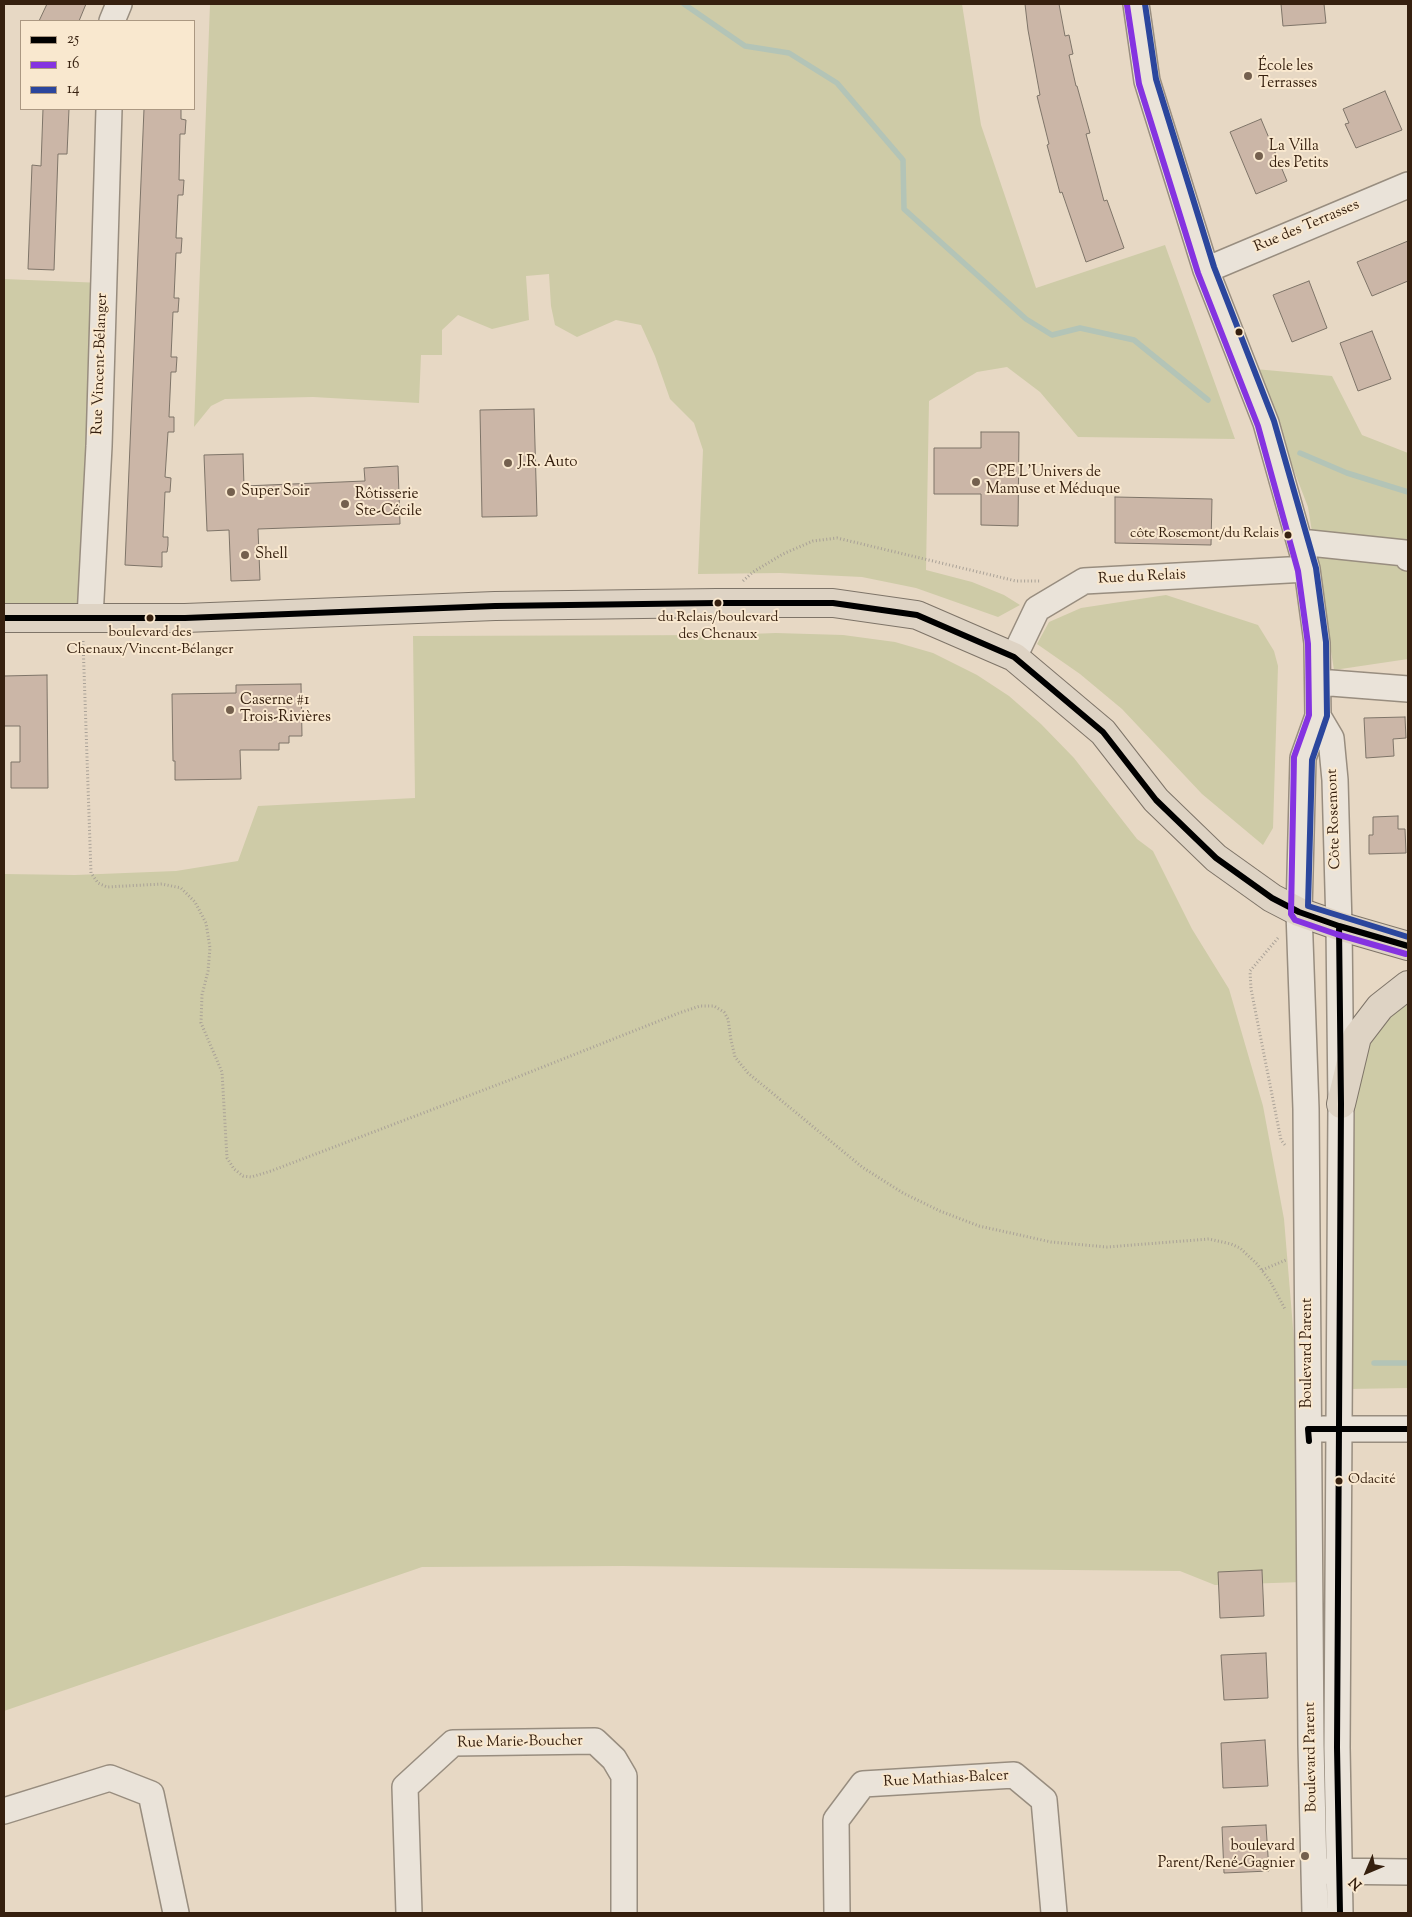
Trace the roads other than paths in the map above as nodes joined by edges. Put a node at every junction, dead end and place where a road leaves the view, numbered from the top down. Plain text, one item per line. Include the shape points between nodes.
1 (119, 4) edge
2 (1136, 4) edge
3 (112, 20) edge
4 (108, 110) edge
5 (1408, 184) edge
6 (1206, 270) junction
7 (1300, 542) junction
8 (1408, 558) edge
9 (1307, 569) junction
10 (4, 618) edge
11 (90, 618) junction
12 (1014, 657) junction
13 (1318, 682) junction
14 (1408, 689) edge
15 (1318, 716) junction
16 (1299, 912) junction
17 (1339, 926) junction
18 (1408, 946) edge
19 (1408, 985) edge
20 (1341, 1104) junction
21 (1308, 1429) junction
22 (1339, 1429) junction
23 (1408, 1429) edge
24 (4, 1811) edge
25 (1327, 1870) junction
26 (1408, 1872) edge
27 (176, 1913) edge
28 (409, 1913) edge
29 (624, 1913) edge
30 (838, 1913) edge
31 (1054, 1913) edge
32 (1316, 1913) edge
33 (1340, 1913) edge

1 - 3 street
2 - 6 street, Côte Rosemont via 1147,81
4 - 11 street, Rue Vincent-Bélanger via 99,446
5 - 6 street, Rue des Terrasses
6 - 7 street, Côte Rosemont via 1266,423
7 - 8 street via 1405,553
7 - 9 street, Côte Rosemont
9 - 12 street, Rue du Relais via 1084,582 1038,609
9 - 13 street, Côte Rosemont via 1317,643
10 - 11 main road
11 - 12 main road via 185,618 495,606 833,603 917,615
12 - 16 main road via 1103,732 1156,800 1216,858 1272,898
13 - 14 street
13 - 15 street, Côte Rosemont
15 - 16 street, Côte Rosemont via 1303,758
15 - 17 street, Côte Rosemont via 1331,738
16 - 17 main road
16 - 21 street, Boulevard Parent via 1306,1169
17 - 18 main road
17 - 20 street, Boulevard Parent
19 - 20 main road via 1380,1008 1358,1037
20 - 22 street, Boulevard Parent
21 - 22 street
21 - 25 street, Boulevard Parent via 1311,1745
22 - 23 street
22 - 25 street, Boulevard Parent via 1337,1747
24 - 27 street via 110,1778 151,1794
25 - 26 street
25 - 32 street, Boulevard Parent
25 - 33 street, Boulevard Parent
28 - 29 street, Rue Marie-Boucher via 405,1787 453,1743 595,1741 614,1759 624,1776
30 - 31 street, Rue Mathias-Balcer via 836,1820 863,1784 1014,1775 1044,1800

